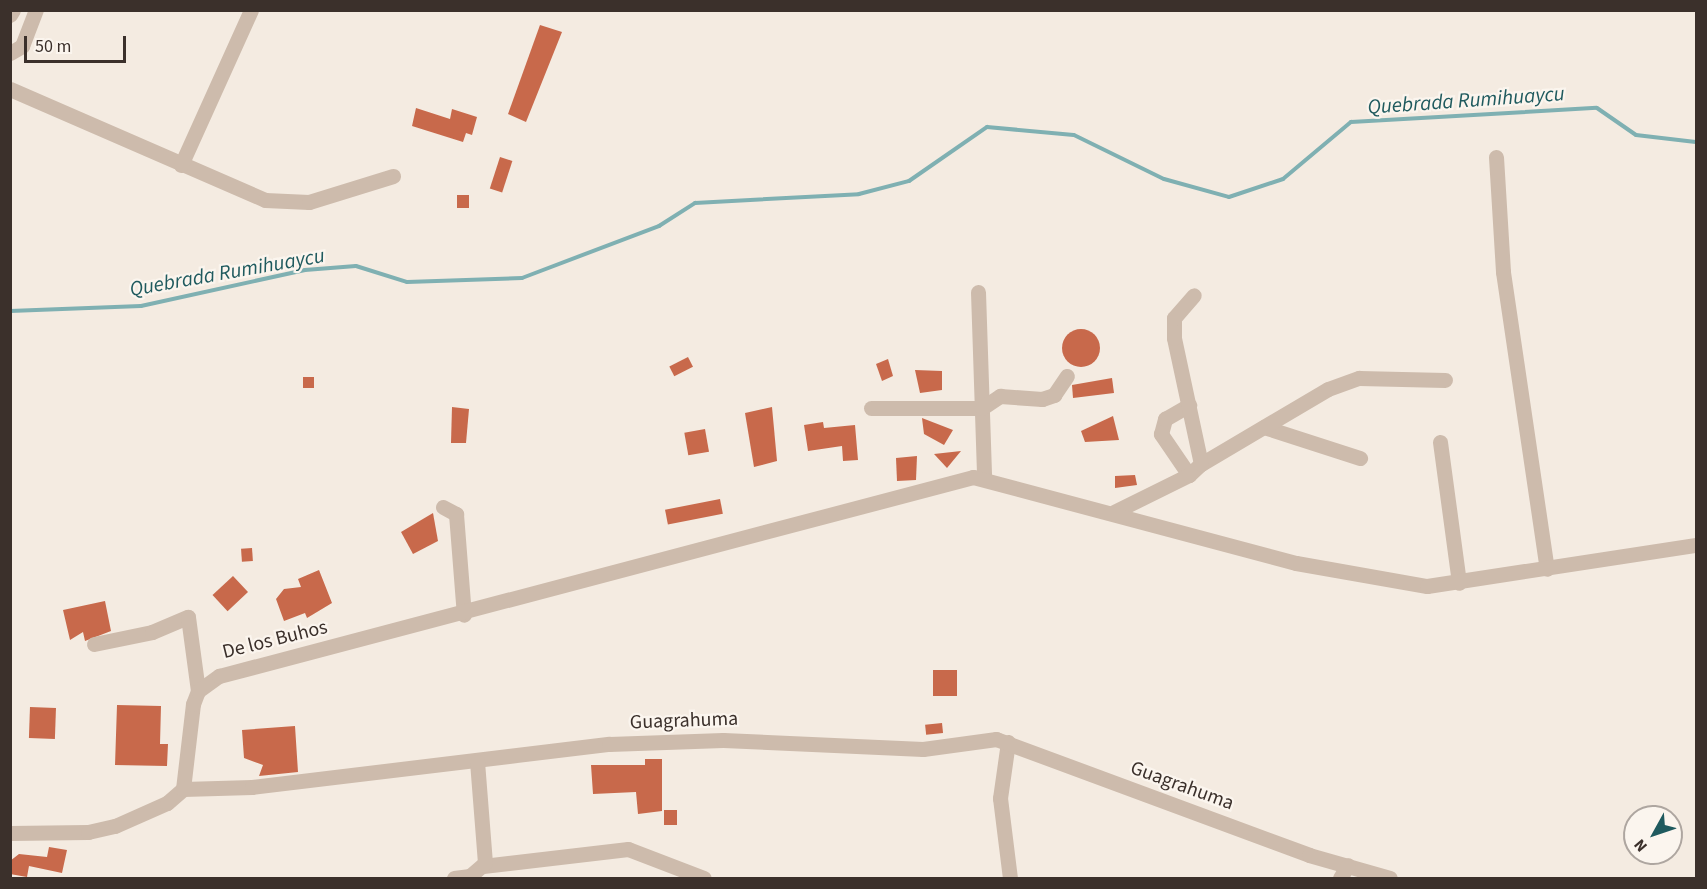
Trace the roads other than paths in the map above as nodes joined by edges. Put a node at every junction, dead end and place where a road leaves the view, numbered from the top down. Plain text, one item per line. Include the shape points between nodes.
1 (13, 10) edge
2 (36, 10) edge
3 (251, 10) edge
4 (10, 15) edge
5 (10, 53) edge
6 (10, 89) edge
7 (1496, 158) dead end
8 (181, 165) junction
9 (393, 176) dead end
10 (978, 292) dead end
11 (1194, 295) dead end
12 (1068, 376) dead end
13 (1445, 380) dead end
14 (1190, 405) junction
15 (871, 408) dead end
16 (982, 408) junction
17 (1264, 427) junction
18 (1440, 442) dead end
19 (1360, 458) dead end
20 (1201, 464) junction
21 (1189, 475) junction
22 (984, 477) junction
23 (443, 507) dead end
24 (1114, 512) junction
25 (1696, 545) edge
26 (1547, 569) junction
27 (1459, 583) junction
28 (464, 615) junction
29 (94, 644) dead end
30 (198, 691) junction
31 (1008, 742) junction
32 (477, 762) junction
33 (183, 789) junction
34 (10, 833) edge
35 (483, 866) junction
36 (1344, 872) edge
37 (454, 879) edge
38 (704, 879) edge
39 (1010, 879) edge
40 (1390, 879) edge

1 - 4 street
2 - 5 street via 22,46
3 - 8 street
6 - 8 street
7 - 26 street via 1503,272
8 - 9 street via 265,200 309,202
10 - 16 street
11 - 14 street via 1174,318
12 - 16 street via 1054,395 1000,396
13 - 17 street via 1359,378 1328,389
14 - 20 street
14 - 21 street via 1165,419 1161,434
15 - 16 street
16 - 22 street
17 - 19 street
17 - 20 street
18 - 27 street
20 - 21 street
21 - 24 street
22 - 24 street
22 - 28 street, De los Buhos via 958,479
23 - 28 street via 456,514
24 - 27 street via 1308,565 1427,586
25 - 26 street
26 - 27 street
28 - 30 street, De los Buhos via 242,669
29 - 30 street via 152,632 188,617
30 - 33 street
31 - 32 street, Guagrahuma via 983,739 923,749 853,742 683,741
31 - 36 street, Guagrahuma
31 - 39 street via 1000,798
32 - 33 street, Guagrahuma via 252,787
32 - 35 street
33 - 34 street via 167,803 115,826 88,832
35 - 37 street via 470,876
35 - 38 street via 628,849
36 - 40 street, Guagrahuma

